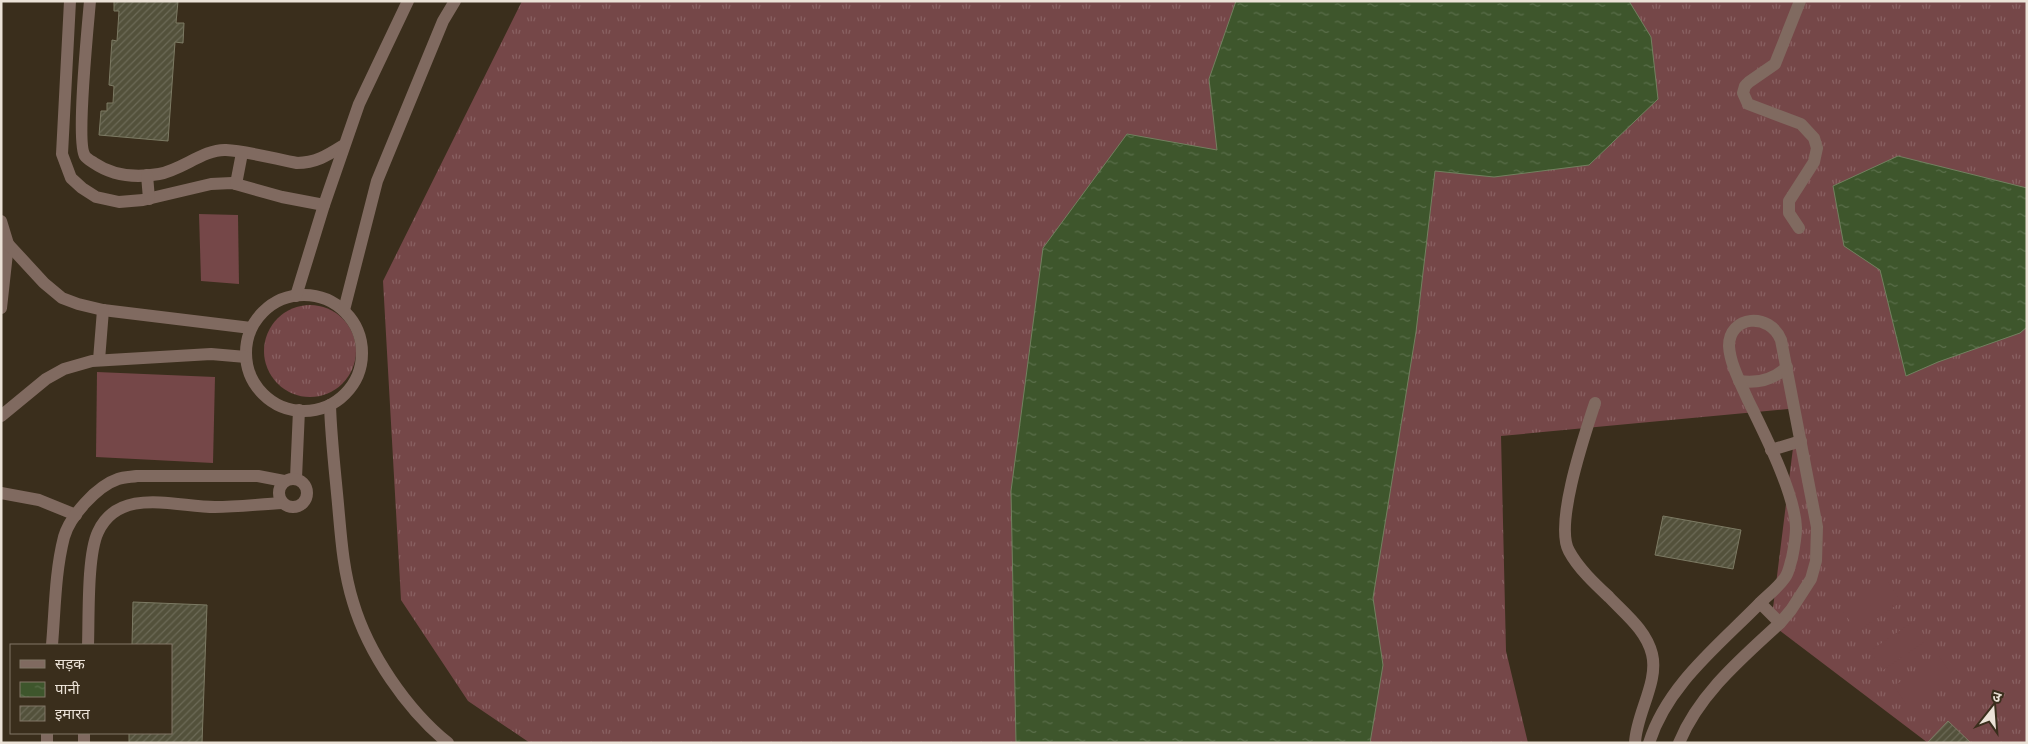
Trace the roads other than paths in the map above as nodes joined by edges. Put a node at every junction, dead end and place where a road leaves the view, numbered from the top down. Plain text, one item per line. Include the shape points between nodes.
1 (70, 1) edge
2 (90, 1) edge
3 (408, 1) edge
4 (455, 1) edge
5 (1800, 1) edge
6 (62, 145) junction
7 (344, 145) junction
8 (82, 146) junction
9 (242, 152) junction
10 (147, 175) junction
11 (236, 184) junction
12 (149, 199) junction
13 (324, 205) junction
14 (1, 221) edge
15 (1799, 228) dead end
16 (8, 244) junction
17 (296, 296) junction
18 (1, 308) edge
19 (103, 310) junction
20 (344, 310) junction
21 (251, 328) junction
22 (246, 357) junction
23 (99, 360) junction
24 (1788, 368) junction
25 (1739, 381) junction
26 (1594, 403) dead end
27 (330, 405) junction
28 (299, 410) junction
29 (1, 416) edge
30 (1801, 441) junction
31 (1771, 450) junction
32 (290, 480) junction
33 (1, 493) edge
34 (283, 503) junction
35 (76, 515) junction
36 (1760, 603) junction
37 (1780, 623) junction
38 (52, 644) edge
39 (88, 644) edge
40 (448, 743) edge
41 (1635, 743) edge
42 (1649, 743) edge
43 (1679, 743) edge

1 - 6 street
2 - 8 street
3 - 7 street via 359,104
4 - 20 street via 443,22 377,181
5 - 15 street via 1775,64 1744,86 1743,93 1748,104 1802,124 1814,138 1817,148 1814,162 1789,201 1789,213
6 - 8 street
6 - 12 street via 71,178 96,197 119,202
7 - 9 street via 308,163
7 - 13 street
8 - 10 street via 85,157 103,168 119,174
9 - 10 street via 212,152 171,171
9 - 11 street
10 - 12 street
11 - 12 street via 222,182
11 - 13 street
13 - 17 street
14 - 16 street
16 - 18 street
16 - 19 street via 62,298
17 - 20 street via 319,297
17 - 21 street via 278,301 262,313
19 - 21 street
19 - 23 street
20 - 27 street via 355,325 362,347 360,370 348,391
21 - 22 street via 246,342
22 - 23 street via 211,354
22 - 28 street via 252,380 267,398 289,409
23 - 29 street via 64,369
24 - 25 street via 1765,380
24 - 25 street via 1778,332 1765,322 1749,321 1735,330 1729,345
24 - 30 street
25 - 31 street
26 - 41 street via 1570,494 1565,541 1574,559 1646,638 1652,654 1652,673
27 - 28 street via 310,411
27 - 40 street via 345,571 354,604 370,645 395,684 419,716
28 - 32 street
30 - 31 street
30 - 37 street via 1817,527 1816,561 1806,589
31 - 36 street via 1793,512 1795,536 1786,577
32 - 34 street via 279,488
32 - 34 street via 303,482 307,496 297,507
32 - 35 street via 258,476 137,476 118,479 91,496
33 - 35 street via 39,500
34 - 39 street via 214,507 139,502 121,507 97,532 92,560
35 - 38 street via 65,535 60,558
36 - 37 street
36 - 42 street via 1684,680 1665,708
37 - 43 street via 1714,687

